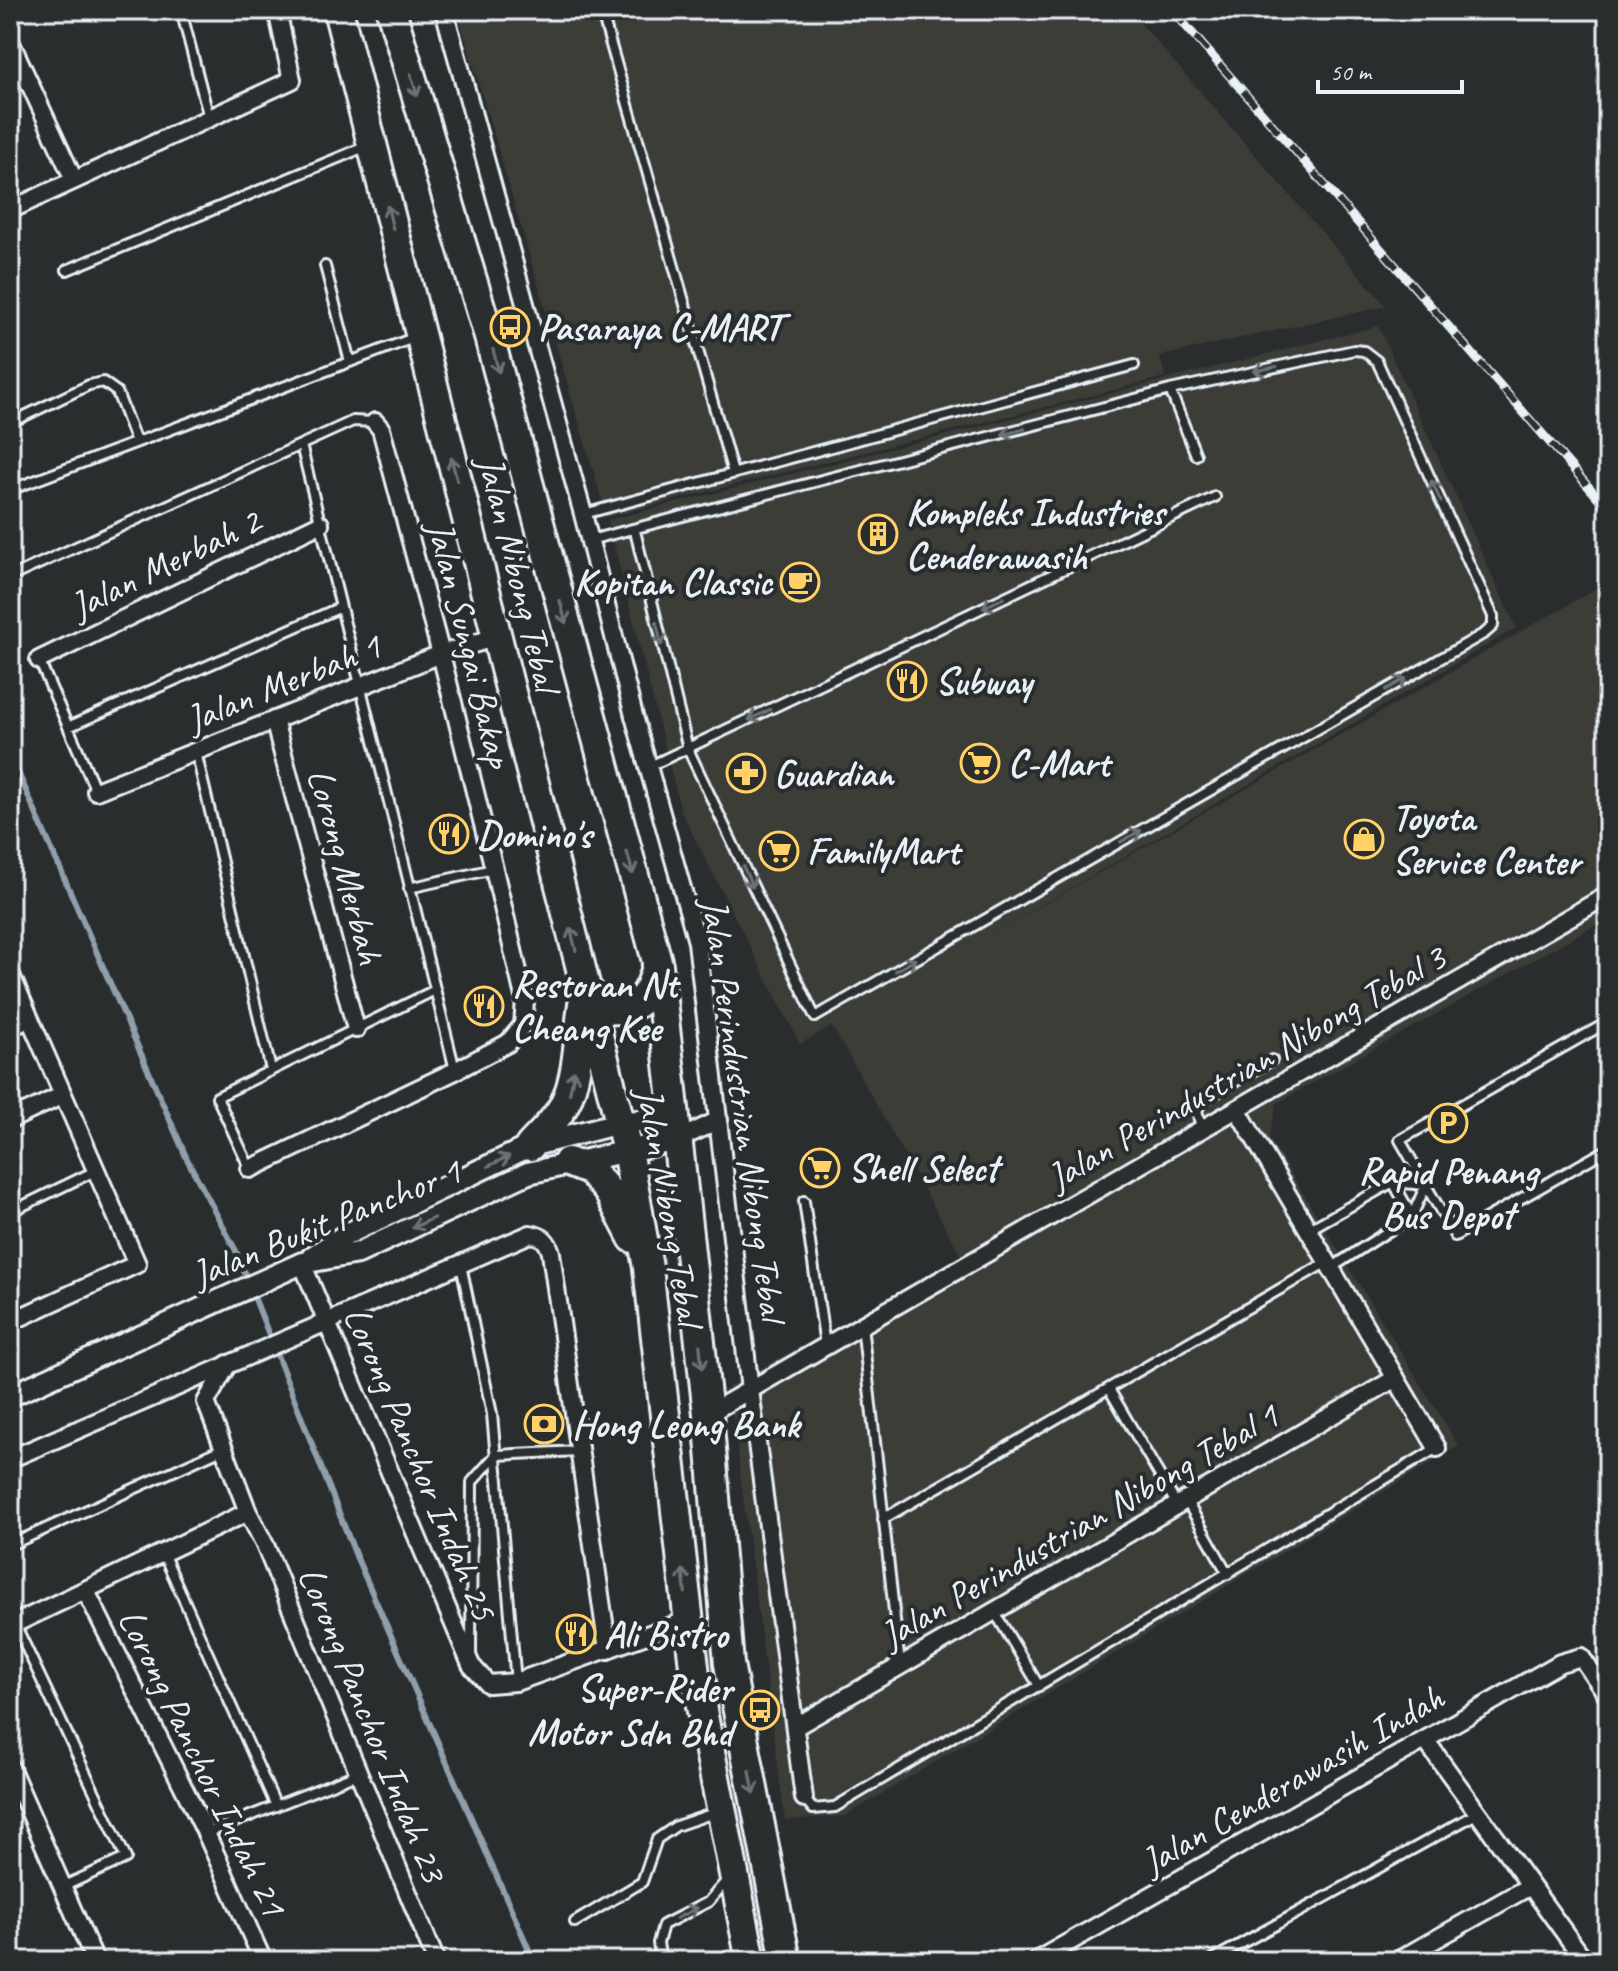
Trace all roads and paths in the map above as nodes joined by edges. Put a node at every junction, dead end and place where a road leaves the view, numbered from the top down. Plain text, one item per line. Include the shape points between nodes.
1 (181, 10) edge
2 (277, 10) edge
3 (338, 10) edge
4 (391, 10) edge
5 (444, 10) edge
6 (601, 10) edge
7 (10, 41) edge
8 (209, 118) junction
9 (372, 144) junction
10 (74, 180) junction
11 (10, 210) edge
12 (325, 266) dead end
13 (67, 270) dead end
14 (420, 336) junction
15 (350, 362) junction
16 (1134, 365) dead end
17 (1170, 390) junction
18 (375, 422) joint
19 (10, 423) edge
20 (136, 442) junction
21 (301, 445) junction
22 (1196, 455) dead end
23 (733, 473) junction
24 (10, 490) edge
25 (1215, 497) dead end
26 (583, 514) junction
27 (320, 524) junction
28 (635, 531) junction
29 (590, 540) junction
30 (10, 577) edge
31 (341, 607) junction
32 (496, 637) junction
33 (441, 654) junction
34 (39, 660) joint
35 (361, 685) junction
36 (274, 720) junction
37 (68, 727) junction
38 (688, 749) junction
39 (195, 751) junction
40 (648, 767) junction
41 (96, 791) joint
42 (494, 869) junction
43 (409, 888) junction
44 (1608, 895) edge
45 (658, 965) junction
46 (10, 973) edge
47 (585, 987) junction
48 (435, 990) junction
49 (31, 1022) junction
50 (1608, 1022) edge
51 (523, 1025) joint
52 (356, 1029) junction
53 (10, 1032) edge
54 (1272, 1060) dead end
55 (271, 1070) junction
56 (455, 1071) junction
57 (63, 1095) junction
58 (1237, 1109) junction
59 (10, 1120) edge
60 (719, 1120) junction
61 (676, 1129) junction
62 (1201, 1130) junction
63 (623, 1136) junction
64 (530, 1146) junction
65 (1608, 1149) edge
66 (568, 1162) junction
67 (250, 1169) joint
68 (96, 1170) junction
69 (1393, 1182) junction
70 (1426, 1185) junction
71 (804, 1201) dead end
72 (10, 1212) edge
73 (1412, 1216) junction
74 (1308, 1230) junction
75 (301, 1264) junction
76 (461, 1265) junction
77 (1329, 1265) junction
78 (648, 1268) junction
79 (328, 1320) junction
80 (10, 1322) edge
81 (862, 1325) junction
82 (825, 1346) junction
83 (228, 1364) junction
84 (1396, 1378) junction
85 (1109, 1389) junction
86 (750, 1390) junction
87 (10, 1396) edge
88 (708, 1414) junction
89 (224, 1448) junction
90 (1437, 1448) joint
91 (579, 1451) junction
92 (496, 1455) junction
93 (10, 1459) edge
94 (1182, 1503) junction
95 (248, 1512) junction
96 (883, 1519) junction
97 (10, 1545) edge
98 (163, 1553) junction
99 (1228, 1574) junction
100 (86, 1591) junction
101 (994, 1611) junction
102 (688, 1620) junction
103 (12, 1625) edge
104 (608, 1650) junction
105 (471, 1665) junction
106 (900, 1666) junction
107 (516, 1682) junction
108 (1039, 1686) junction
109 (1608, 1696) edge
110 (795, 1727) junction
111 (1426, 1741) junction
112 (10, 1767) edge
113 (359, 1773) junction
114 (804, 1798) joint
115 (276, 1806) junction
116 (721, 1810) junction
117 (1478, 1813) junction
118 (206, 1833) junction
119 (734, 1872) junction
120 (1530, 1886) junction
121 (62, 1887) junction
122 (575, 1922) dead end
123 (1580, 1960) edge
124 (95, 1961) edge
125 (263, 1961) edge
126 (436, 1961) edge
127 (661, 1961) edge
128 (751, 1961) edge
129 (786, 1961) edge
130 (1036, 1961) edge
131 (1210, 1961) edge
132 (1397, 1961) edge

1 - 8 lane
2 - 8 street via 292,80
3 - 9 highway, Jalan Nibong Tebal
4 -> 45 highway, Jalan Nibong Tebal via 490,338
5 - 26 street, Jalan Perindustrian Nibong Tebal
6 - 23 lane
7 - 10 street
8 - 10 street
9 - 13 lane
14 -> 9 highway, Jalan Nibong Tebal
10 - 11 street
12 - 15 lane
14 - 15 lane
32 -> 14 highway, Jalan Nibong Tebal
15 - 20 lane
16 - 23 lane
17 - 22 lane
17 -> 28 lane
38 -> 17 lane via 815,1017 1493,626 1493,616 1377,361 1364,351
18 - 21 lane via 353,421
18 - 33 street, Jalan Sungai Bakap
19 - 20 lane via 103,382 117,392
20 - 24 lane
21 - 27 lane
21 - 30 lane
23 - 26 lane
25 -> 38 lane
26 - 29 street, Jalan Perindustrian Nibong Tebal
27 - 31 lane
27 - 34 street, Jalan Merbah 2
28 - 29 lane
28 -> 38 lane
29 - 40 street, Jalan Perindustrian Nibong Tebal
31 - 35 lane
31 - 37 lane
32 - 33 street, Jalan Merbah 1
47 -> 32 highway, Jalan Nibong Tebal
33 - 35 street, Jalan Merbah 1
33 - 42 street, Jalan Sungai Bakap
34 - 37 lane
35 - 36 street, Jalan Merbah 1
35 - 43 lane
36 - 39 street, Jalan Merbah 1
36 - 52 street, Lorong Merbah
37 - 41 lane
38 - 40 lane
39 - 41 street, Jalan Merbah 1
39 - 55 lane
40 - 60 street, Jalan Perindustrian Nibong Tebal via 697,942
42 - 43 lane
42 - 51 street, Jalan Sungai Bakap via 525,1001
43 - 48 lane
44 - 58 street, Jalan Perindustrian Nibong Tebal 3
45 - 47 highway via 653,984 632,1007 604,1009
45 - 61 highway, Jalan Nibong Tebal
46 - 49 street
47 - 63 highway, Jalan Nibong Tebal
64 -> 47 highway via 569,1096
48 - 52 lane
48 - 56 lane
49 - 53 lane
49 - 57 street
50 - 70 lane via 1400,1140
51 - 56 street, Jalan Bukit Panchor 1 via 508,1043
52 - 55 lane
54 - 62 lane via 1202,1101 1197,1110
55 - 67 lane via 217,1097
56 - 67 street, Jalan Bukit Panchor 1
57 - 59 street
57 - 68 street
58 - 62 street, Jalan Perindustrian Nibong Tebal 3
58 - 74 street
60 - 61 street
60 - 86 street, Jalan Perindustrian Nibong Tebal
61 - 63 street, Jalan Bukit Panchor 1
61 - 63 street
61 -> 88 highway, Jalan Nibong Tebal
62 - 81 street, Jalan Perindustrian Nibong Tebal 3
63 - 64 street
63 - 66 street, Jalan Bukit Panchor 1
63 - 78 highway, Jalan Nibong Tebal
75 -> 64 street via 347,1234
65 - 70 lane via 1455,1236
66 -> 75 street, Jalan Bukit Panchor 1 via 528,1173 358,1253
66 - 78 highway via 591,1171 609,1192
68 - 72 lane
68 - 80 street, Jalan Bukit Panchor 1 via 137,1264
69 - 70 lane
69 - 73 lane
69 - 74 lane
70 - 73 lane
71 - 82 lane
73 - 77 lane
74 - 77 street
75 - 79 street, Lorong Panchor Indah 25
75 - 87 street, Jalan Bukit Panchor 1
76 - 79 street
76 - 91 street via 530,1234 546,1240
76 - 92 lane
77 - 84 street
77 - 85 lane
102 -> 78 highway, Jalan Nibong Tebal
79 - 83 street
79 - 105 street, Lorong Panchor Indah 25
81 - 82 street, Jalan Perindustrian Nibong Tebal 3
81 - 96 lane
82 - 86 street, Jalan Perindustrian Nibong Tebal 3
83 - 89 street, Lorong Panchor Indah 23 via 206,1402
83 - 93 street
84 - 90 street
84 - 94 street, Jalan Perindustrian Nibong Tebal 1
85 - 94 lane
85 - 96 lane
86 - 88 street, Jalan Perindustrian Nibong Tebal 3
86 - 110 street, Jalan Perindustrian Nibong Tebal
88 -> 129 highway, Jalan Nibong Tebal via 729,1664
89 - 95 street, Lorong Panchor Indah 23
89 - 97 lane
90 - 99 lane
91 - 92 lane
91 - 104 street
92 - 105 lane via 472,1482
92 - 107 lane
94 - 99 lane
94 - 101 street, Jalan Perindustrian Nibong Tebal 1
95 - 98 street
95 - 113 street, Lorong Panchor Indah 23
96 - 106 lane
98 - 100 street
98 - 115 lane
99 - 108 lane
100 - 103 street
100 - 118 street, Lorong Panchor Indah 21
101 - 106 street, Jalan Perindustrian Nibong Tebal 1
101 - 108 lane
102 - 104 street
102 - 116 highway, Jalan Nibong Tebal
103 - 121 lane via 126,1858
104 - 107 street
105 - 107 street, Lorong Panchor Indah 25 via 488,1684
106 - 110 street, Jalan Perindustrian Nibong Tebal 1
108 - 114 lane via 835,1807 813,1809
109 - 111 street, Jalan Cenderawasih Indah via 1581,1657 1560,1663
110 - 114 street, Jalan Perindustrian Nibong Tebal
111 - 117 street
111 - 130 street, Jalan Cenderawasih Indah
112 - 121 street
113 - 115 lane
113 - 126 street, Lorong Panchor Indah 23
115 - 118 lane
116 - 119 highway, Jalan Nibong Tebal
116 - 122 lane via 657,1839 642,1882
117 - 120 street
117 - 131 lane
118 - 125 street, Lorong Panchor Indah 21
127 -> 119 lane via 663,1925 708,1902
119 - 128 highway, Jalan Nibong Tebal
120 - 123 street
120 - 132 street
121 - 124 street

